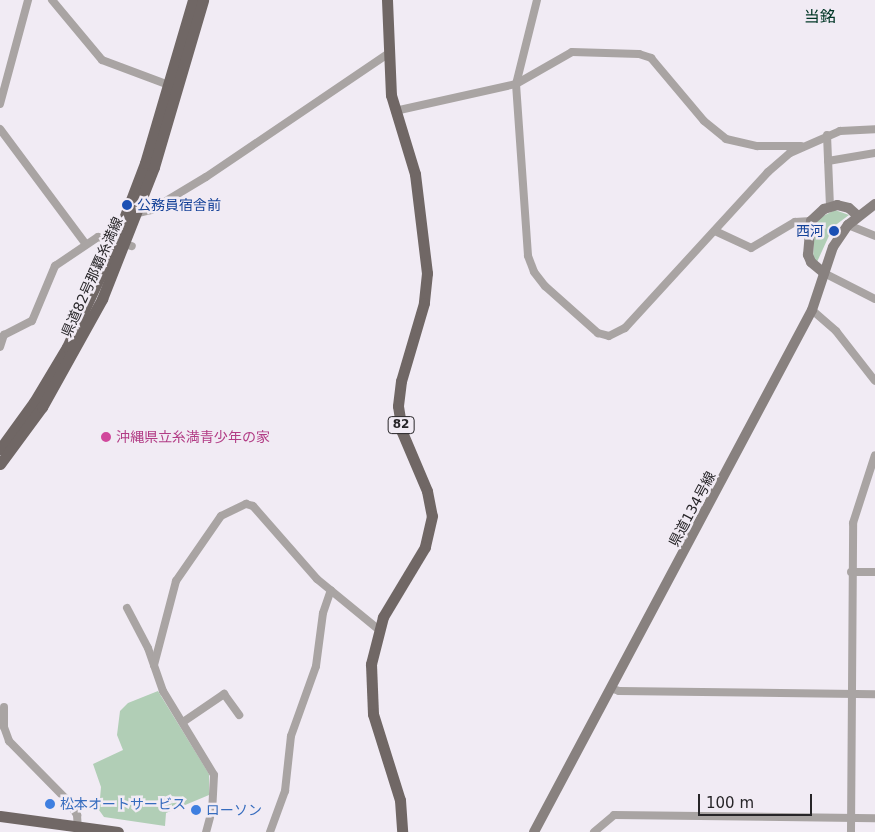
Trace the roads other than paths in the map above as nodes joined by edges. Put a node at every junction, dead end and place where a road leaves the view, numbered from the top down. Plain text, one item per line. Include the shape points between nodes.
1 (28, 0) edge
2 (52, 0) edge
3 (193, 0) edge
4 (203, 0) edge
5 (387, 0) edge
6 (537, 0) edge
7 (388, 54) junction
8 (516, 84) junction
9 (170, 86) junction
10 (0, 104) edge
11 (395, 111) junction
12 (0, 129) edge
13 (875, 129) edge
14 (827, 135) junction
15 (801, 146) junction
16 (875, 152) edge
17 (828, 161) junction
18 (875, 204) edge
19 (830, 206) junction
20 (138, 213) junction
21 (858, 216) junction
22 (811, 221) junction
23 (848, 225) junction
24 (715, 231) junction
25 (875, 236) edge
26 (86, 243) junction
27 (125, 243) junction
28 (824, 273) junction
29 (875, 299) edge
30 (812, 310) junction
31 (2, 333) edge
32 (0, 347) edge
33 (875, 380) edge
34 (0, 449) edge
35 (875, 455) edge
36 (0, 464) edge
37 (851, 572) junction
38 (875, 572) edge
39 (331, 590) junction
40 (127, 608) dead end
41 (378, 629) junction
42 (154, 665) junction
43 (610, 688) junction
44 (852, 694) junction
45 (875, 694) edge
46 (4, 707) dead end
47 (239, 715) dead end
48 (183, 722) junction
49 (0, 816) edge
50 (851, 817) junction
51 (875, 818) edge
52 (78, 830) edge
53 (118, 832) edge
54 (206, 832) edge
55 (270, 832) edge
56 (402, 832) edge
57 (534, 832) edge
58 (594, 832) edge
59 (851, 832) edge

1 - 10 street
2 - 9 street via 102,60
3 - 9 main road, 県道82号那覇糸満線
4 - 20 main road, 県道82号那覇糸満線 via 179,89
5 - 7 main road, 82
6 - 8 street
7 - 11 main road, 82
7 - 20 street via 206,177 151,210
8 - 11 street
8 - 15 street via 572,52 645,55 656,63 704,121 726,139 751,145
8 - 24 street via 530,265 545,286 593,330 609,336 625,328
9 - 27 main road, 県道82号那覇糸満線
11 - 41 main road, 82 via 415,174 427,272 424,303 401,381 399,412 402,432 427,491 432,516 425,548 395,594
12 - 26 street
13 - 14 street
14 - 15 street
14 - 17 street
15 - 24 street via 768,172
16 - 17 street
17 - 19 street
18 - 21 main road, 県道134号線
19 - 21 main road via 843,205
19 - 22 main road
20 - 27 main road, 県道82号那覇糸満線
21 - 23 main road, 県道134号線
22 - 24 street via 796,222 752,248 743,247
22 - 28 main road via 808,255 810,262
23 - 25 street
23 - 28 main road, 県道134号線 via 833,247
26 - 27 street via 98,237
26 - 31 street via 55,266 32,321
27 - 34 main road, 県道82号那覇糸満線 via 34,402
27 - 36 main road, 県道82号那覇糸満線 via 76,350 42,407
28 - 29 street
28 - 30 main road, 県道134号線
30 - 33 street via 836,331
30 - 43 main road, 県道134号線
31 - 32 street
35 - 37 street via 853,523
37 - 38 street
37 - 44 street
39 - 41 street
39 - 42 street via 298,560 253,506 237,506 214,524 176,581
39 - 55 street via 316,666 291,736 285,791
40 - 42 street
41 - 56 main road, 82 via 371,664 373,714 400,800
42 - 48 street via 164,691
43 - 44 street via 619,691
43 - 57 main road, 県道134号線
44 - 45 street
44 - 50 street
46 - 52 street via 4,727 9,741 68,801 77,815
47 - 48 street via 224,694
48 - 54 street via 214,774 212,810
49 - 52 main road
50 - 51 street
50 - 58 street via 614,815
50 - 59 street
52 - 53 main road

